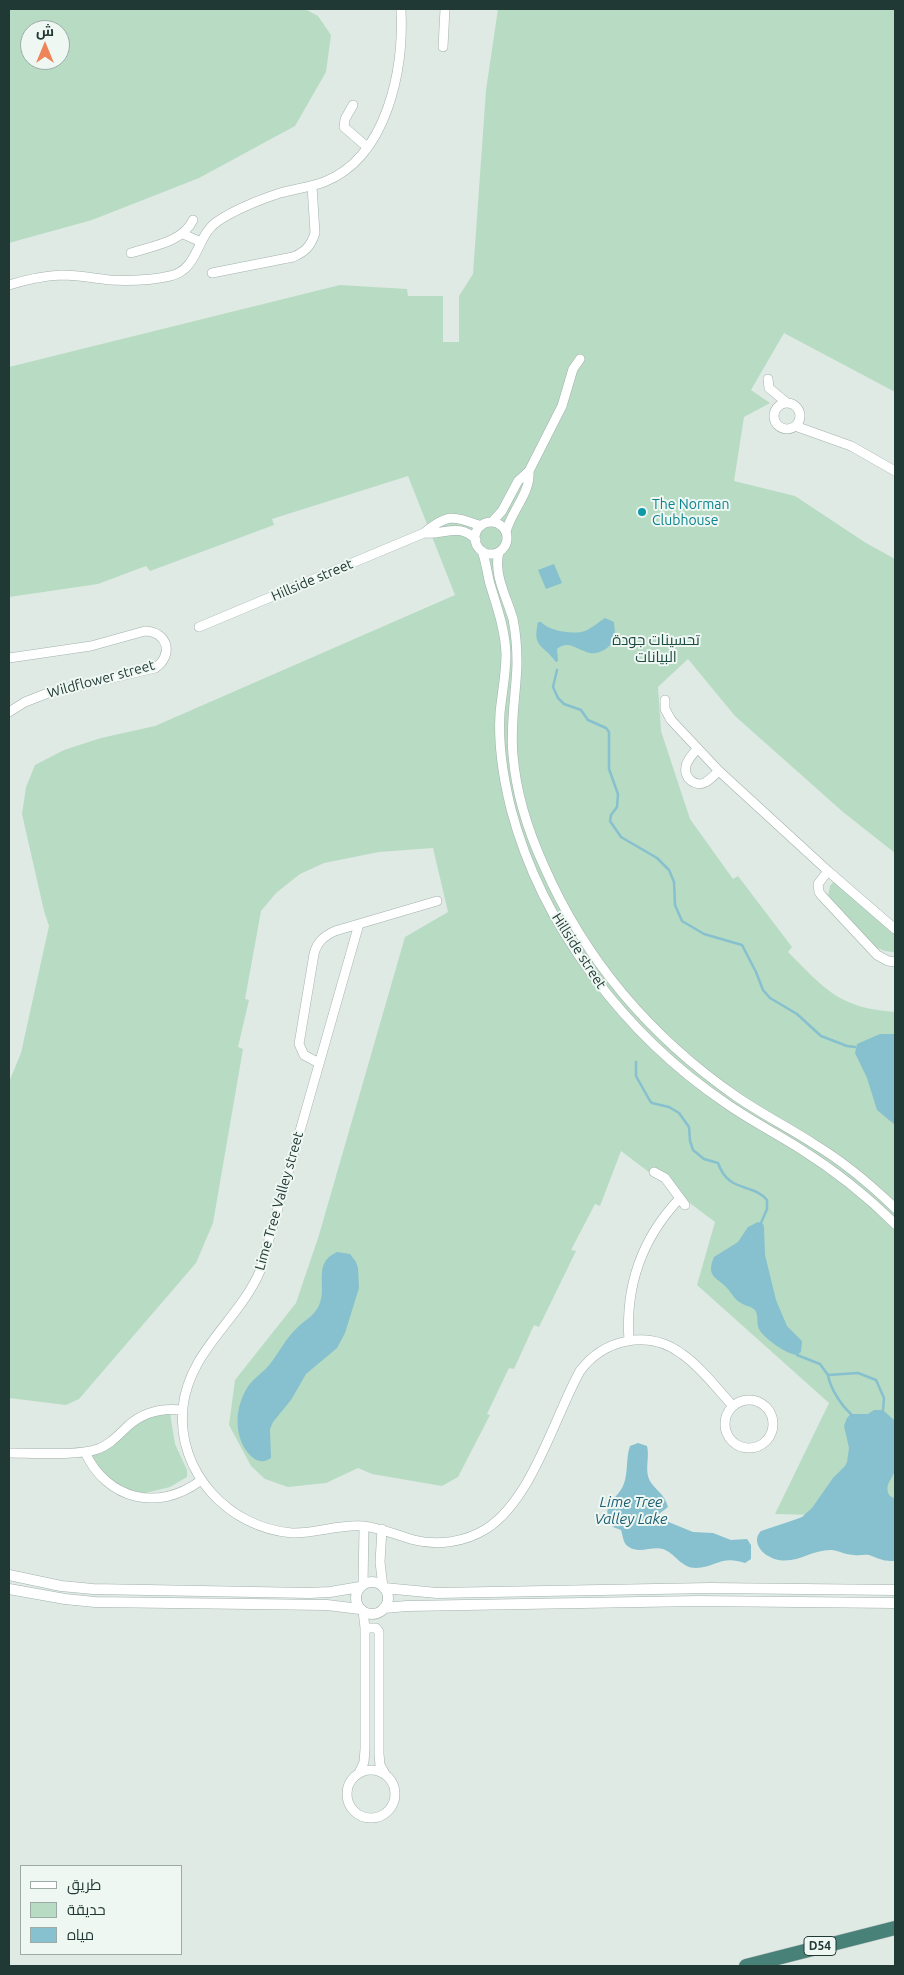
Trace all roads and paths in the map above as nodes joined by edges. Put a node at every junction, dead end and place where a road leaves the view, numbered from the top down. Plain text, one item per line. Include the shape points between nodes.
1 (402, 9) edge
2 (445, 9) edge
3 (443, 47) dead end
4 (353, 105) dead end
5 (367, 147) junction
6 (312, 186) junction
7 (193, 220) dead end
8 (183, 234) junction
9 (200, 242) junction
10 (131, 252) dead end
11 (212, 273) dead end
12 (9, 285) edge
13 (580, 359) dead end
14 (768, 379) dead end
15 (787, 403) junction
16 (795, 426) junction
17 (529, 471) junction
18 (895, 471) edge
19 (458, 518) junction
20 (444, 520) junction
21 (492, 522) junction
22 (481, 526) junction
23 (452, 530) junction
24 (506, 532) junction
25 (425, 533) junction
26 (476, 540) junction
27 (482, 551) junction
28 (499, 552) junction
29 (199, 627) dead end
30 (9, 658) edge
31 (665, 700) dead end
32 (9, 712) edge
33 (697, 749) junction
34 (718, 771) junction
35 (828, 872) junction
36 (558, 897) junction
37 (437, 901) dead end
38 (548, 902) junction
39 (359, 924) junction
40 (895, 929) edge
41 (895, 962) edge
42 (319, 1063) junction
43 (654, 1172) dead end
44 (895, 1208) edge
45 (895, 1224) edge
46 (629, 1341) junction
47 (733, 1406) junction
48 (182, 1410) junction
49 (85, 1452) junction
50 (9, 1453) edge
51 (200, 1481) junction
52 (364, 1527) junction
53 (382, 1529) junction
54 (364, 1548) junction
55 (381, 1551) junction
56 (9, 1576) edge
57 (383, 1584) junction
58 (362, 1586) junction
59 (9, 1589) edge
60 (895, 1590) edge
61 (895, 1603) edge
62 (384, 1608) junction
63 (362, 1610) junction
64 (365, 1628) junction
65 (359, 1773) junction
66 (385, 1774) junction
67 (895, 1928) edge
68 (746, 1966) edge

1 - 5 street via 402,42 395,85 384,117
2 - 3 street
4 - 5 street via 344,127
5 - 6 street via 344,172
6 - 9 street via 247,206 216,222
6 - 11 street via 315,233 305,251 293,257
7 - 8 street
8 - 9 street
8 - 10 street
9 - 12 street via 191,264 170,276 117,280 49,276
13 - 17 street via 573,369 562,406
14 - 15 street via 769,388
15 - 16 street via 799,411 800,419
15 - 16 street via 778,407 774,419 783,428
16 - 18 street via 852,446
17 - 21 street via 518,481 502,511
17 - 24 street, Hillside street via 527,485
19 - 20 street, Hillside street
19 - 22 street, Hillside street
19 - 23 street via 459,525
20 - 23 street via 444,525
20 - 25 street, Hillside street
21 - 22 street
21 - 24 street
22 - 26 street
23 - 25 street, Hillside street
23 - 26 street via 466,532
24 - 28 street, Hillside street via 506,544
25 - 29 street, Hillside street
26 - 27 street, Hillside street
27 - 28 street
27 - 38 street, Hillside street via 505,646 500,730 504,779 518,832
28 - 36 street, Hillside street via 497,567 516,639 512,734 516,777 532,839
30 - 32 street, Wildflower street via 83,647 145,631 160,635 167,649 166,657 155,668 48,693
31 - 33 street via 668,716
33 - 34 street
33 - 34 street via 686,765 685,773 689,780 704,783
34 - 35 street
35 - 40 street
35 - 41 street via 818,884 819,892 877,956
36 - 38 street
36 - 44 street, Hillside street via 609,977 668,1042 738,1098 844,1164
37 - 39 street
38 - 45 street, Hillside street via 592,973 660,1050 726,1104 838,1174
39 - 42 street, Lime Tree Valley street
39 - 42 street via 329,934 319,942 314,954 299,1044 304,1055
42 - 48 street, Lime Tree Valley street via 260,1271 246,1298 199,1358 186,1388
43 - 46 street via 664,1178 683,1202 653,1232 638,1264 629,1298
46 - 47 street, Lime Tree Valley street via 656,1342 674,1349 690,1360
46 - 53 street, Lime Tree Valley street via 600,1351 580,1371 528,1481 495,1522 474,1535 440,1543 413,1540
47 - 47 street via 726,1420 729,1436 737,1444 747,1447 763,1443 772,1430 768,1409 754,1401 743,1401
48 - 49 street via 168,1409 146,1414 108,1444
48 - 51 street, Lime Tree Valley street via 186,1446
49 - 50 street
49 - 51 street via 94,1469 108,1484 135,1496 165,1498
51 - 52 street, Lime Tree Valley street via 233,1512 266,1528 302,1533 346,1526
52 - 53 street, Lime Tree Valley street
52 - 54 street
53 - 55 street
54 - 55 street via 372,1544
54 - 58 street
55 - 57 street
56 - 58 street via 61,1586 117,1590 309,1593
57 - 58 street via 371,1582
57 - 60 street via 431,1593 710,1588
57 - 62 street via 388,1599
58 - 63 street via 356,1594
59 - 63 street via 95,1602 328,1605
61 - 62 street via 672,1601
62 - 63 street via 375,1613
63 - 64 street
64 - 65 street via 364,1755
64 - 66 street via 376,1628 379,1632 378,1754
65 - 66 street via 375,1770
65 - 66 street via 348,1788 348,1800 354,1811 371,1819 383,1816 394,1802 395,1789
67 - 68 highway, D54

